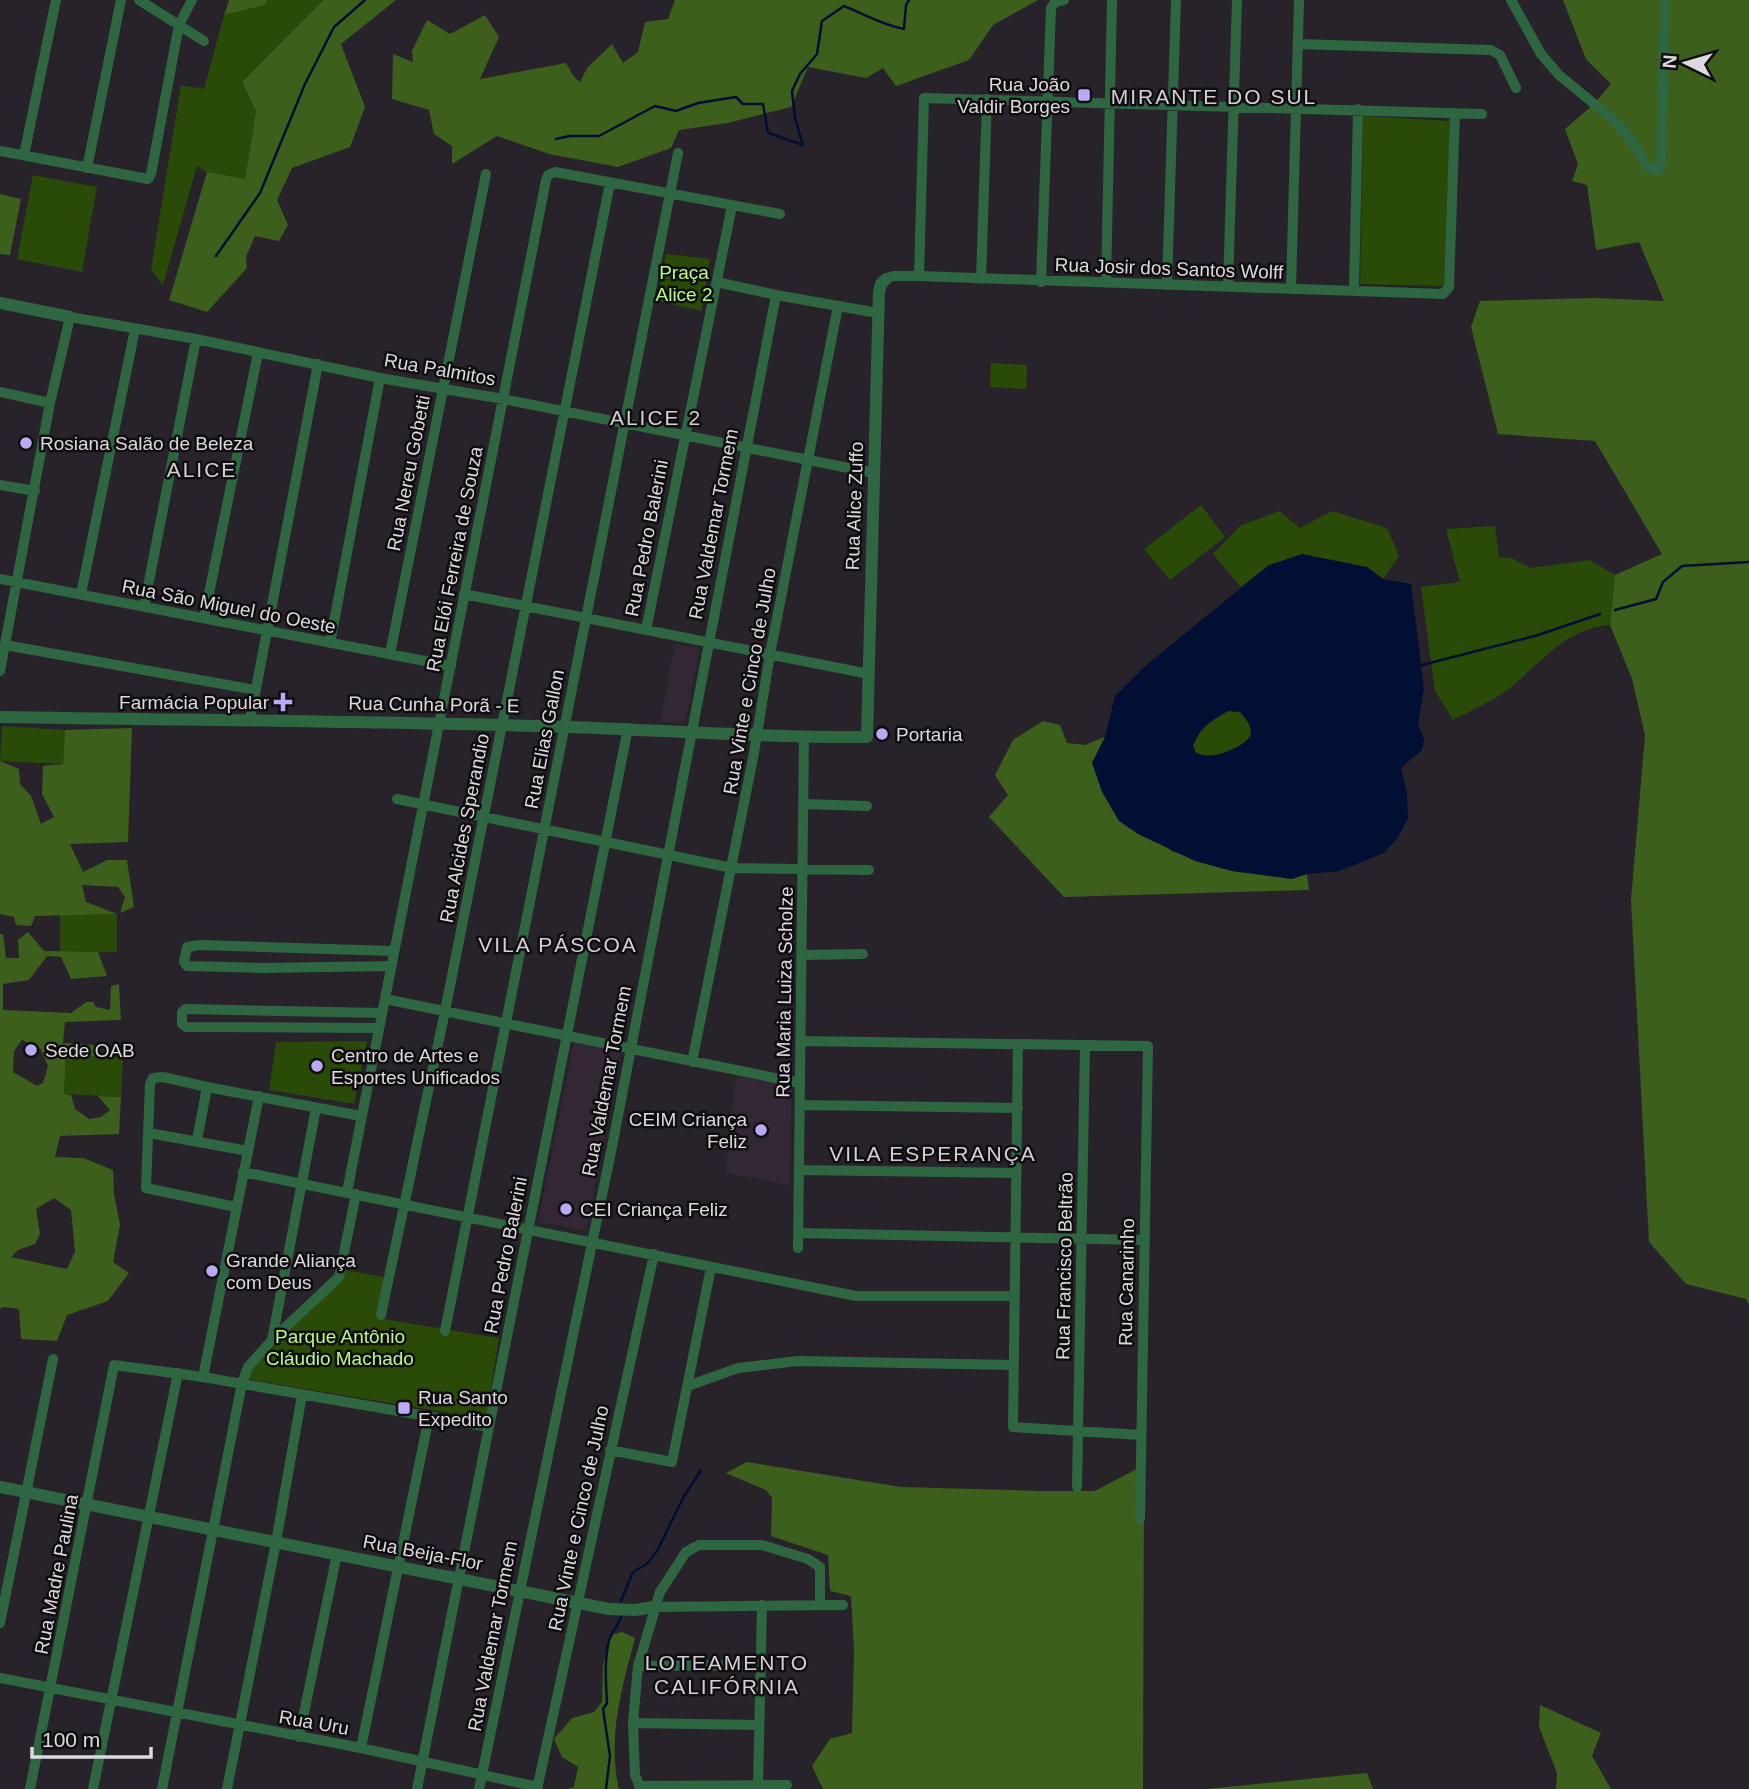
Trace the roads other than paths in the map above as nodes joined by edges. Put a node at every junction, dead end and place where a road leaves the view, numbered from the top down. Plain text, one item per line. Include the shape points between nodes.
1 (56, 0) edge
2 (121, 0) edge
3 (139, 0) edge
4 (192, 0) edge
5 (1064, 0) edge
6 (1112, 0) edge
7 (1175, 0) edge
8 (1237, 0) edge
9 (1299, 0) edge
10 (1511, 0) edge
11 (1665, 0) edge
12 (179, 24) junction
13 (204, 41) dead end
14 (1298, 44) junction
15 (1516, 88) dead end
16 (987, 99) junction
17 (1048, 100) junction
18 (1110, 103) junction
19 (1172, 104) junction
20 (1234, 106) junction
21 (1296, 107) junction
22 (1358, 109) junction
23 (1455, 113) junction
24 (1482, 114) dead end
25 (0, 150) edge
26 (677, 153) dead end
27 (24, 155) junction
28 (87, 168) junction
29 (486, 174) dead end
30 (610, 183) junction
31 (669, 195) junction
32 (732, 206) junction
33 (780, 214) dead end
34 (919, 276) junction
35 (886, 279) joint
36 (981, 279) junction
37 (717, 282) junction
38 (1041, 282) junction
39 (1106, 283) junction
40 (1167, 285) junction
41 (1228, 286) junction
42 (1291, 289) junction
43 (1354, 290) junction
44 (776, 295) junction
45 (0, 303) edge
46 (838, 306) junction
47 (878, 313) junction
48 (70, 317) junction
49 (135, 329) junction
50 (196, 339) junction
51 (258, 353) junction
52 (318, 364) junction
53 (380, 378) junction
54 (443, 389) junction
55 (0, 392) edge
56 (503, 399) junction
57 (50, 402) junction
58 (563, 411) junction
59 (624, 423) junction
60 (685, 435) junction
61 (746, 447) junction
62 (809, 460) junction
63 (874, 473) junction
64 (0, 485) edge
65 (35, 491) junction
66 (0, 579) edge
67 (18, 582) junction
68 (81, 594) junction
69 (464, 594) junction
70 (144, 607) junction
71 (526, 607) junction
72 (204, 618) junction
73 (586, 618) junction
74 (268, 630) junction
75 (646, 630) junction
76 (708, 642) junction
77 (330, 643) junction
78 (5, 645) junction
79 (390, 654) junction
80 (770, 654) junction
81 (451, 666) junction
82 (0, 671) edge
83 (869, 674) junction
84 (256, 690) junction
85 (0, 717) edge
86 (250, 720) junction
87 (440, 723) junction
88 (502, 725) junction
89 (565, 727) junction
90 (628, 728) junction
91 (690, 732) junction
92 (756, 735) junction
93 (804, 737) junction
94 (867, 737) joint
95 (397, 799) dead end
96 (423, 804) junction
97 (803, 804) junction
98 (867, 806) dead end
99 (484, 817) junction
100 (544, 829) junction
101 (606, 842) junction
102 (668, 855) junction
103 (732, 868) junction
104 (869, 870) dead end
105 (802, 871) junction
106 (394, 951) junction
107 (863, 954) dead end
108 (802, 955) junction
109 (391, 967) junction
110 (385, 999) junction
111 (445, 1011) junction
112 (382, 1013) junction
113 (505, 1023) junction
114 (379, 1028) junction
115 (567, 1036) junction
116 (801, 1041) junction
117 (1018, 1044) junction
118 (1085, 1045) junction
119 (630, 1049) junction
120 (692, 1062) junction
121 (800, 1083) junction
122 (207, 1087) junction
123 (259, 1096) junction
124 (800, 1105) junction
125 (316, 1108) junction
126 (1018, 1108) junction
127 (361, 1116) junction
128 (149, 1133) junction
129 (197, 1140) junction
130 (248, 1151) junction
131 (799, 1170) junction
132 (243, 1172) junction
133 (1017, 1173) junction
134 (300, 1183) junction
135 (352, 1193) junction
136 (404, 1204) junction
137 (236, 1207) junction
138 (468, 1216) junction
139 (528, 1228) junction
140 (798, 1233) junction
141 (1015, 1237) junction
142 (1082, 1239) junction
143 (1145, 1240) junction
144 (591, 1241) junction
145 (798, 1248) dead end
146 (654, 1254) junction
147 (711, 1266) junction
148 (1014, 1296) junction
149 (381, 1315) dead end
150 (445, 1331) dead end
151 (272, 1340) junction
152 (53, 1359) dead end
153 (1014, 1365) junction
154 (178, 1373) junction
155 (203, 1377) junction
156 (242, 1383) junction
157 (688, 1386) junction
158 (302, 1395) junction
159 (429, 1416) junction
160 (489, 1427) junction
161 (1078, 1431) junction
162 (1141, 1434) junction
163 (610, 1450) junction
164 (0, 1487) edge
165 (1077, 1487) dead end
166 (25, 1492) junction
167 (88, 1504) junction
168 (149, 1516) junction
169 (1140, 1519) dead end
170 (215, 1530) junction
171 (276, 1542) junction
172 (337, 1554) junction
173 (397, 1566) junction
174 (458, 1579) junction
175 (519, 1591) junction
176 (578, 1603) junction
177 (762, 1605) junction
178 (820, 1605) junction
179 (843, 1605) dead end
180 (654, 1607) junction
181 (0, 1623) edge
182 (761, 1665) junction
183 (638, 1666) junction
184 (0, 1678) edge
185 (51, 1687) junction
186 (112, 1700) junction
187 (177, 1713) junction
188 (634, 1723) junction
189 (759, 1725) junction
190 (240, 1726) junction
191 (299, 1737) junction
192 (361, 1748) junction
193 (423, 1761) junction
194 (482, 1774) junction
195 (758, 1784) junction
196 (787, 1785) dead end
197 (640, 1787) edge
198 (538, 1788) edge
199 (30, 1789) edge
200 (93, 1789) edge
201 (162, 1789) edge
202 (227, 1789) edge
203 (417, 1789) edge
204 (479, 1789) edge

1 - 27 street
2 - 28 street
3 - 12 street
4 - 12 street
5 - 17 street via 1052,4
6 - 18 street
7 - 19 street
8 - 20 street
9 - 14 street
10 - 11 street via 1541,54 1629,137 1652,170 1661,164
12 - 13 street
12 - 28 street via 148,179
14 - 15 street via 1491,50 1500,55
14 - 21 street
16 - 17 street
16 - 34 street via 924,98
16 - 36 street
17 - 18 street
17 - 38 street
18 - 19 street
18 - 39 street
19 - 20 street
19 - 40 street
20 - 21 street
20 - 41 street
21 - 22 street
21 - 42 street
22 - 23 street
22 - 43 street
23 - 24 street
23 - 43 street, Rua Josir dos Santos Wolff via 1448,287 1443,294
25 - 27 street
26 - 31 street, Rua Elias Gallon
27 - 28 street
29 - 54 street, Rua Nereu Gobetti
30 - 31 street
30 - 56 street, Rua Elói Ferreira de Souza via 555,172 548,175
30 - 58 street, Rua Alcides Sperandio
31 - 32 street
31 - 59 street, Rua Elias Gallon
32 - 33 street
32 - 37 street, Rua Pedro Balerini
34 - 35 street, Rua Josir dos Santos Wolff
34 - 36 street, Rua Josir dos Santos Wolff
35 - 47 street, Rua Alice Zuffo via 879,292
36 - 38 street, Rua Josir dos Santos Wolff
37 - 44 street
37 - 60 street, Rua Pedro Balerini
38 - 39 street, Rua Josir dos Santos Wolff
39 - 40 street, Rua Josir dos Santos Wolff
40 - 41 street, Rua Josir dos Santos Wolff
41 - 42 street, Rua Josir dos Santos Wolff
42 - 43 street, Rua Josir dos Santos Wolff
44 - 46 street
44 - 61 street, Rua Valdemar Tormem
45 - 48 street, Rua Palmitos
46 - 47 street
46 - 62 street, Rua Vinte e Cinco de Julho
47 - 63 street, Rua Alice Zuffo
48 - 49 street, Rua Palmitos
48 - 57 street
49 - 50 street, Rua Palmitos
49 - 68 street
50 - 51 street, Rua Palmitos
50 - 70 street
51 - 52 street, Rua Palmitos
51 - 72 street
52 - 53 street, Rua Palmitos
52 - 74 street
53 - 54 street, Rua Palmitos
53 - 77 street
54 - 56 street, Rua Palmitos
54 - 79 street, Rua Nereu Gobetti
55 - 57 street
56 - 58 street, Rua Palmitos
56 - 69 street, Rua Elói Ferreira de Souza
57 - 65 street
58 - 59 street, Rua Palmitos
58 - 71 street, Rua Alcides Sperandio
59 - 60 street, Rua Palmitos
59 - 73 street, Rua Elias Gallon
60 - 61 street, Rua Palmitos
60 - 75 street, Rua Pedro Balerini
61 - 62 street, Rua Palmitos
61 - 76 street, Rua Valdemar Tormem
62 - 63 street, Rua Palmitos
62 - 80 street, Rua Vinte e Cinco de Julho
63 - 83 street, Rua Alice Zuffo
64 - 65 street
65 - 67 street
66 - 67 street, Rua São Miguel do Oeste
67 - 68 street, Rua São Miguel do Oeste
67 - 78 street
68 - 70 street, Rua São Miguel do Oeste
69 - 71 street
69 - 81 street, Rua Elói Ferreira de Souza
70 - 72 street, Rua São Miguel do Oeste
71 - 73 street
71 - 88 street, Rua Alcides Sperandio
72 - 74 street, Rua São Miguel do Oeste
73 - 75 street
73 - 89 street, Rua Elias Gallon
74 - 77 street, Rua São Miguel do Oeste
74 - 84 street
75 - 76 street
76 - 80 street
76 - 91 street, Rua Valdemar Tormem
77 - 79 street, Rua São Miguel do Oeste
78 - 82 street
78 - 84 street
79 - 81 street, Rua São Miguel do Oeste
80 - 83 street
80 - 92 street, Rua Vinte e Cinco de Julho
81 - 87 street, Rua Elói Ferreira de Souza
83 - 94 street, Rua Alice Zuffo
84 - 86 street
85 - 86 street, Rua Cunha Porã - E
86 - 87 street, Rua Cunha Porã - E
87 - 88 street, Rua Cunha Porã - E
87 - 96 street, Rua Elói Ferreira de Souza
88 - 89 street, Rua Cunha Porã - E
88 - 99 street, Rua Alcides Sperandio
89 - 90 street, Rua Cunha Porã - E
89 - 100 street, Rua Elias Gallon
90 - 91 street, Rua Cunha Porã - E
90 - 101 street, Rua Pedro Balerini
91 - 92 street, Rua Cunha Porã - E
91 - 102 street, Rua Valdemar Tormem
92 - 93 street, Rua Cunha Porã - E
92 - 103 street, Rua Vinte e Cinco de Julho
93 - 94 street, Rua Cunha Porã - E
93 - 97 street, Rua Maria Luiza Scholze
95 - 96 street
96 - 99 street
96 - 106 street, Rua Elói Ferreira de Souza
97 - 98 street
97 - 105 street, Rua Maria Luiza Scholze
99 - 100 street
99 - 111 street, Rua Alcides Sperandio
100 - 101 street
100 - 113 street, Rua Elias Gallon
101 - 102 street
101 - 115 street, Rua Pedro Balerini
102 - 103 street
102 - 119 street, Rua Valdemar Tormem
103 - 105 street
103 - 120 street, Rua Vinte e Cinco de Julho
104 - 105 street
105 - 108 street, Rua Maria Luiza Scholze
106 - 109 street, Rua Elói Ferreira de Souza
106 - 109 street via 200,946 187,947 184,962 187,966 261,968
107 - 108 street
108 - 116 street, Rua Maria Luiza Scholze
109 - 110 street, Rua Elói Ferreira de Souza
110 - 111 street
110 - 112 street, Rua Elói Ferreira de Souza
111 - 113 street
111 - 136 street, Rua Alcides Sperandio
112 - 114 street, Rua Elói Ferreira de Souza
112 - 114 street via 186,1009 181,1024
113 - 115 street
113 - 138 street, Rua Elias Gallon
114 - 127 street, Rua Elói Ferreira de Souza
115 - 119 street
115 - 139 street, Rua Pedro Balerini
116 - 117 street
116 - 121 street, Rua Maria Luiza Scholze
117 - 118 street
117 - 126 street
118 - 142 street, Rua Francisco Beltrão
118 - 143 street, Rua Canarinho via 1148,1046
119 - 120 street
119 - 144 street, Rua Valdemar Tormem
120 - 121 street
121 - 124 street, Rua Maria Luiza Scholze
122 - 123 street
122 - 128 street via 153,1079 149,1084
122 - 129 street
123 - 125 street
123 - 130 street
124 - 126 street
124 - 131 street, Rua Maria Luiza Scholze
125 - 127 street
125 - 134 street
126 - 133 street
127 - 135 street, Rua Elói Ferreira de Souza
128 - 129 street
128 - 137 street via 146,1188
129 - 130 street
130 - 132 street
131 - 133 street
131 - 140 street, Rua Maria Luiza Scholze
132 - 134 street
132 - 137 street
133 - 141 street
134 - 135 street
134 - 151 street
135 - 136 street
135 - 151 street, Rua Elói Ferreira de Souza via 339,1278
136 - 138 street
136 - 149 street, Rua Alcides Sperandio
137 - 155 street
138 - 139 street
138 - 150 street, Rua Elias Gallon
139 - 144 street
139 - 160 street, Rua Pedro Balerini
140 - 141 street
140 - 145 street, Rua Maria Luiza Scholze
141 - 142 street
141 - 148 street
142 - 143 street
142 - 161 street, Rua Francisco Beltrão
143 - 162 street, Rua Canarinho
144 - 146 street
144 - 175 street, Rua Valdemar Tormem
146 - 147 street
146 - 163 street, Rua Vinte e Cinco de Julho
147 - 148 street via 856,1296
147 - 157 street
148 - 153 street
151 - 156 street, Rua Elói Ferreira de Souza via 247,1367
152 - 166 street
153 - 157 street via 799,1361 738,1368
153 - 161 street via 1013,1427
154 - 155 street
154 - 167 street, Rua Madre Paulina via 114,1365
154 - 168 street
155 - 156 street
156 - 158 street
156 - 170 street
157 - 163 street via 672,1462
158 - 159 street
158 - 171 street
159 - 160 street
159 - 173 street
160 - 174 street, Rua Pedro Balerini
161 - 162 street
161 - 165 street, Rua Francisco Beltrão
162 - 169 street, Rua Canarinho
163 - 176 street, Rua Vinte e Cinco de Julho
164 - 166 street, Rua Beija-Flor
166 - 167 street, Rua Beija-Flor
166 - 181 street
167 - 168 street, Rua Beija-Flor
167 - 185 street, Rua Madre Paulina
168 - 170 street, Rua Beija-Flor
168 - 186 street
170 - 171 street, Rua Beija-Flor
170 - 187 street
171 - 172 street, Rua Beija-Flor
171 - 190 street
172 - 173 street, Rua Beija-Flor
172 - 191 street
173 - 174 street, Rua Beija-Flor
173 - 192 street
174 - 175 street, Rua Beija-Flor
174 - 193 street, Rua Pedro Balerini
175 - 176 street, Rua Beija-Flor
175 - 194 street, Rua Valdemar Tormem
176 - 180 street, Rua Beija-Flor via 609,1609
176 - 198 street, Rua Vinte e Cinco de Julho
177 - 178 street, Rua Beija-Flor
177 - 180 street, Rua Beija-Flor
177 - 182 street
178 - 179 street, Rua Beija-Flor
178 - 180 street via 820,1567 808,1559 762,1545 699,1545 687,1552
180 - 183 street
182 - 183 street
182 - 189 street
183 - 188 street
184 - 185 street, Rua Uru
185 - 186 street, Rua Uru
185 - 199 street, Rua Madre Paulina
186 - 187 street, Rua Uru
186 - 200 street
187 - 190 street, Rua Uru
187 - 201 street
188 - 189 street
188 - 197 street via 635,1775
189 - 195 street
190 - 191 street, Rua Uru
190 - 202 street
191 - 192 street, Rua Uru
192 - 193 street, Rua Uru
193 - 194 street, Rua Uru
193 - 203 street, Rua Pedro Balerini
194 - 198 street, Rua Uru
194 - 204 street, Rua Valdemar Tormem
195 - 196 street
195 - 197 street

